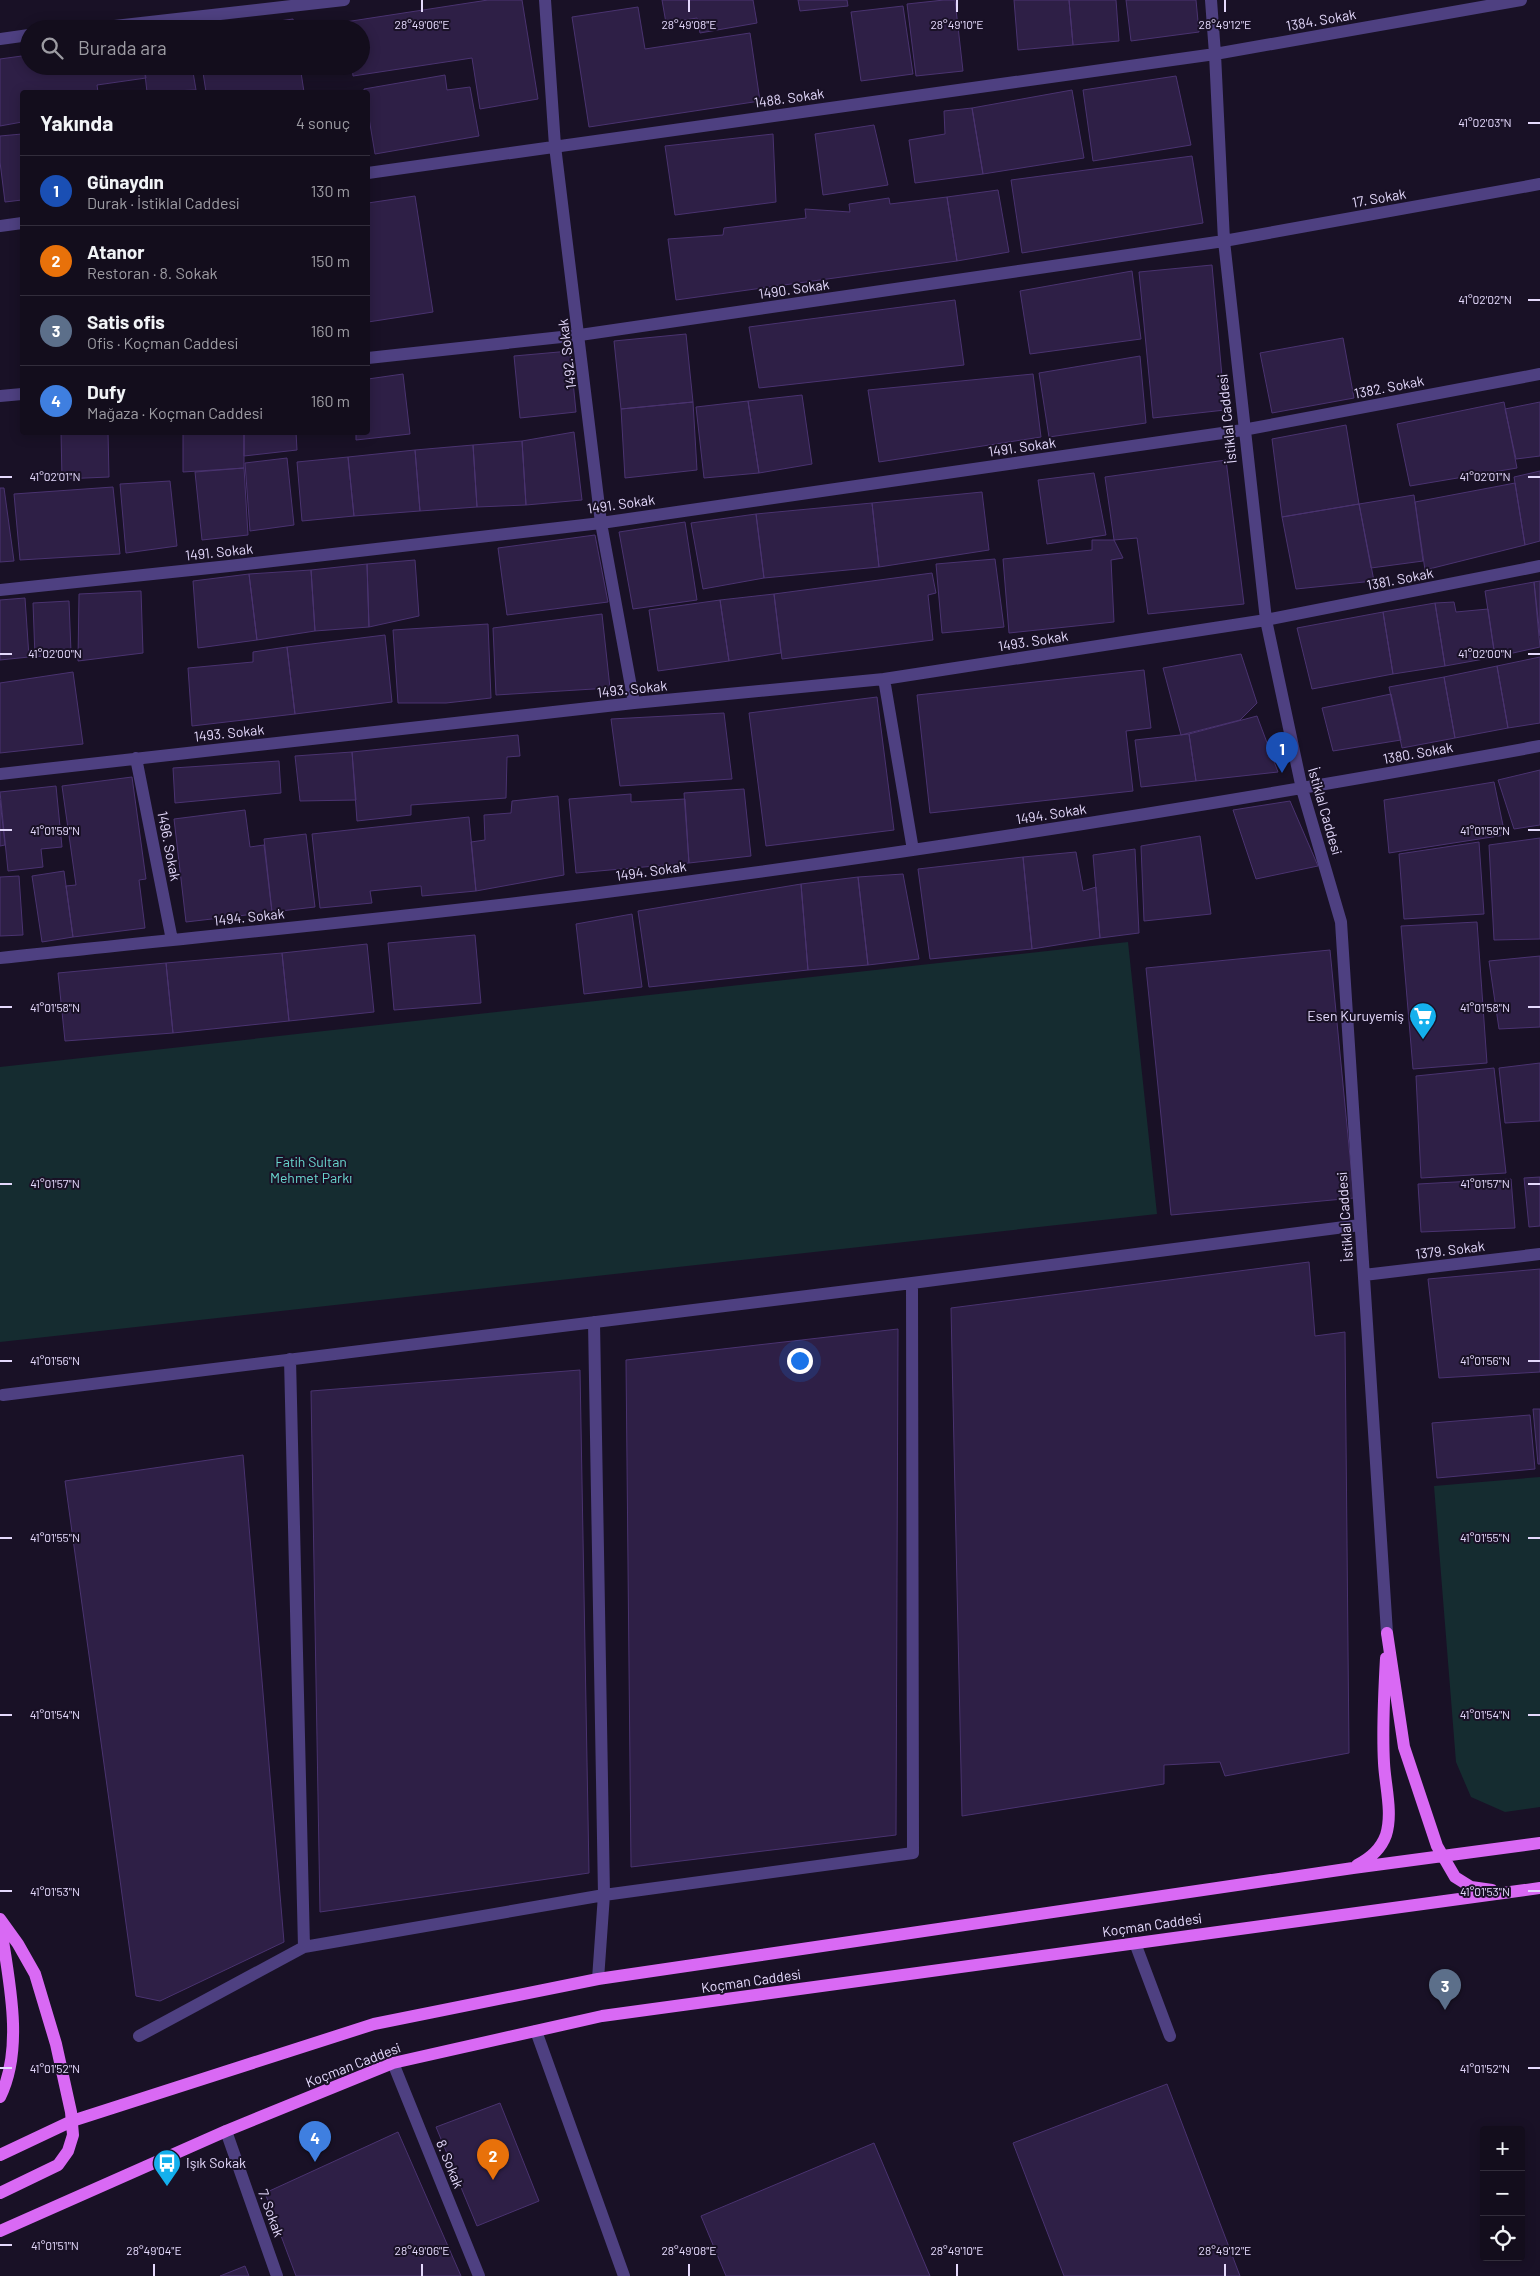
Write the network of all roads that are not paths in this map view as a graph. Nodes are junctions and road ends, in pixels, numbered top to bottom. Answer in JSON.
{"nodes":[{"id":1,"x":344,"y":0,"type":"edge"},
{"id":2,"x":545,"y":0,"type":"edge"},
{"id":3,"x":1210,"y":0,"type":"edge"},
{"id":4,"x":1521,"y":0,"type":"edge"},
{"id":5,"x":167,"y":20,"type":"edge"},
{"id":6,"x":20,"y":36,"type":"edge"},
{"id":7,"x":0,"y":39,"type":"edge"},
{"id":8,"x":1215,"y":54,"type":"junction"},
{"id":9,"x":555,"y":146,"type":"junction"},
{"id":10,"x":370,"y":173,"type":"edge"},
{"id":11,"x":1540,"y":184,"type":"edge"},
{"id":12,"x":20,"y":223,"type":"edge"},
{"id":13,"x":0,"y":226,"type":"edge"},
{"id":14,"x":1224,"y":241,"type":"junction"},
{"id":15,"x":580,"y":336,"type":"junction"},
{"id":16,"x":370,"y":358,"type":"edge"},
{"id":17,"x":1540,"y":374,"type":"edge"},
{"id":18,"x":20,"y":394,"type":"edge"},
{"id":19,"x":0,"y":396,"type":"edge"},
{"id":20,"x":1243,"y":430,"type":"junction"},
{"id":21,"x":601,"y":523,"type":"junction"},
{"id":22,"x":1540,"y":566,"type":"edge"},
{"id":23,"x":0,"y":590,"type":"edge"},
{"id":24,"x":1266,"y":620,"type":"junction"},
{"id":25,"x":884,"y":679,"type":"junction"},
{"id":26,"x":634,"y":703,"type":"junction"},
{"id":27,"x":1540,"y":746,"type":"edge"},
{"id":28,"x":136,"y":758,"type":"junction"},
{"id":29,"x":0,"y":774,"type":"edge"},
{"id":30,"x":1302,"y":789,"type":"junction"},
{"id":31,"x":913,"y":850,"type":"junction"},
{"id":32,"x":172,"y":940,"type":"junction"},
{"id":33,"x":0,"y":958,"type":"edge"},
{"id":34,"x":1360,"y":1226,"type":"junction"},
{"id":35,"x":1540,"y":1254,"type":"edge"},
{"id":36,"x":1364,"y":1275,"type":"junction"},
{"id":37,"x":912,"y":1283,"type":"junction"},
{"id":38,"x":594,"y":1322,"type":"junction"},
{"id":39,"x":290,"y":1359,"type":"junction"},
{"id":40,"x":4,"y":1396,"type":"dead end"},
{"id":41,"x":1387,"y":1633,"type":"junction"},
{"id":42,"x":1540,"y":1842,"type":"edge"},
{"id":43,"x":1442,"y":1855,"type":"junction"},
{"id":44,"x":1353,"y":1868,"type":"junction"},
{"id":45,"x":1540,"y":1888,"type":"edge"},
{"id":46,"x":1522,"y":1890,"type":"junction"},
{"id":47,"x":604,"y":1895,"type":"junction"},
{"id":48,"x":0,"y":1919,"type":"edge"},
{"id":49,"x":1135,"y":1943,"type":"junction"},
{"id":50,"x":304,"y":1947,"type":"junction"},
{"id":51,"x":598,"y":1979,"type":"junction"},
{"id":52,"x":536,"y":2031,"type":"junction"},
{"id":53,"x":139,"y":2036,"type":"dead end"},
{"id":54,"x":1170,"y":2036,"type":"dead end"},
{"id":55,"x":393,"y":2063,"type":"junction"},
{"id":56,"x":0,"y":2097,"type":"edge"},
{"id":57,"x":72,"y":2121,"type":"junction"},
{"id":58,"x":226,"y":2131,"type":"junction"},
{"id":59,"x":0,"y":2155,"type":"edge"},
{"id":60,"x":0,"y":2193,"type":"edge"},
{"id":61,"x":0,"y":2231,"type":"edge"},
{"id":62,"x":277,"y":2276,"type":"edge"},
{"id":63,"x":480,"y":2276,"type":"edge"},
{"id":64,"x":624,"y":2276,"type":"edge"}],
"edges":[{"from":1,"to":5,"type":"street"},
{"from":2,"to":9,"type":"street","name":"1492. Sokak"},
{"from":3,"to":8,"type":"street","name":"İstiklal Caddesi"},
{"from":4,"to":8,"type":"street","name":"1384. Sokak"},
{"from":6,"to":7,"type":"street"},
{"from":8,"to":9,"type":"street","name":"1488. Sokak"},
{"from":8,"to":14,"type":"street","name":"İstiklal Caddesi"},
{"from":9,"to":10,"type":"street","name":"1488. Sokak"},
{"from":9,"to":15,"type":"street","name":"1492. Sokak"},
{"from":11,"to":14,"type":"street","name":"17. Sokak"},
{"from":12,"to":13,"type":"street"},
{"from":14,"to":15,"type":"street","name":"1490. Sokak"},
{"from":14,"to":20,"type":"street","name":"İstiklal Caddesi"},
{"from":15,"to":16,"type":"street","name":"1490. Sokak"},
{"from":15,"to":21,"type":"street","name":"1492. Sokak"},
{"from":17,"to":20,"type":"street","name":"1382. Sokak"},
{"from":18,"to":19,"type":"street"},
{"from":20,"to":21,"type":"street","name":"1491. Sokak"},
{"from":20,"to":24,"type":"street","name":"İstiklal Caddesi"},
{"from":21,"to":23,"type":"street","name":"1491. Sokak"},
{"from":21,"to":26,"type":"street","name":"1492. Sokak"},
{"from":22,"to":24,"type":"street","name":"1381. Sokak"},
{"from":24,"to":25,"type":"street","name":"1493. Sokak"},
{"from":24,"to":30,"type":"street","name":"İstiklal Caddesi"},
{"from":25,"to":26,"type":"street","name":"1493. Sokak"},
{"from":25,"to":31,"type":"street"},
{"from":26,"to":28,"type":"street","name":"1493. Sokak"},
{"from":27,"to":30,"type":"street","name":"1380. Sokak"},
{"from":28,"to":29,"type":"street","name":"1493. Sokak"},
{"from":28,"to":32,"type":"street","name":"1496. Sokak"},
{"from":30,"to":31,"type":"street","name":"1494. Sokak"},
{"from":30,"to":34,"type":"street","name":"İstiklal Caddesi"},
{"from":31,"to":32,"type":"street","name":"1494. Sokak"},
{"from":32,"to":33,"type":"street","name":"1494. Sokak"},
{"from":34,"to":36,"type":"street","name":"İstiklal Caddesi"},
{"from":34,"to":37,"type":"street"},
{"from":35,"to":36,"type":"street","name":"1379. Sokak"},
{"from":36,"to":41,"type":"street","name":"İstiklal Caddesi"},
{"from":37,"to":38,"type":"street"},
{"from":37,"to":47,"type":"street"},
{"from":38,"to":39,"type":"street"},
{"from":38,"to":47,"type":"street"},
{"from":39,"to":40,"type":"street"},
{"from":39,"to":50,"type":"street"},
{"from":41,"to":43,"type":"main road"},
{"from":41,"to":44,"type":"main road"},
{"from":42,"to":43,"type":"main road","name":"Koçman Caddesi"},
{"from":43,"to":44,"type":"main road","name":"Koçman Caddesi"},
{"from":43,"to":46,"type":"main road"},
{"from":44,"to":51,"type":"main road","name":"Koçman Caddesi"},
{"from":45,"to":46,"type":"main road","name":"Koçman Caddesi"},
{"from":46,"to":49,"type":"main road","name":"Koçman Caddesi"},
{"from":47,"to":50,"type":"street"},
{"from":47,"to":51,"type":"street"},
{"from":48,"to":56,"type":"main road"},
{"from":48,"to":57,"type":"main road"},
{"from":49,"to":52,"type":"main road","name":"Koçman Caddesi"},
{"from":49,"to":54,"type":"street"},
{"from":50,"to":53,"type":"street"},
{"from":51,"to":57,"type":"main road","name":"Koçman Caddesi"},
{"from":52,"to":55,"type":"main road","name":"Koçman Caddesi"},
{"from":52,"to":64,"type":"street"},
{"from":55,"to":58,"type":"main road","name":"Koçman Caddesi"},
{"from":55,"to":63,"type":"street","name":"8. Sokak"},
{"from":57,"to":59,"type":"main road","name":"Koçman Caddesi"},
{"from":57,"to":60,"type":"main road"},
{"from":58,"to":61,"type":"main road","name":"Koçman Caddesi"},
{"from":58,"to":62,"type":"street","name":"7. Sokak"}]}
